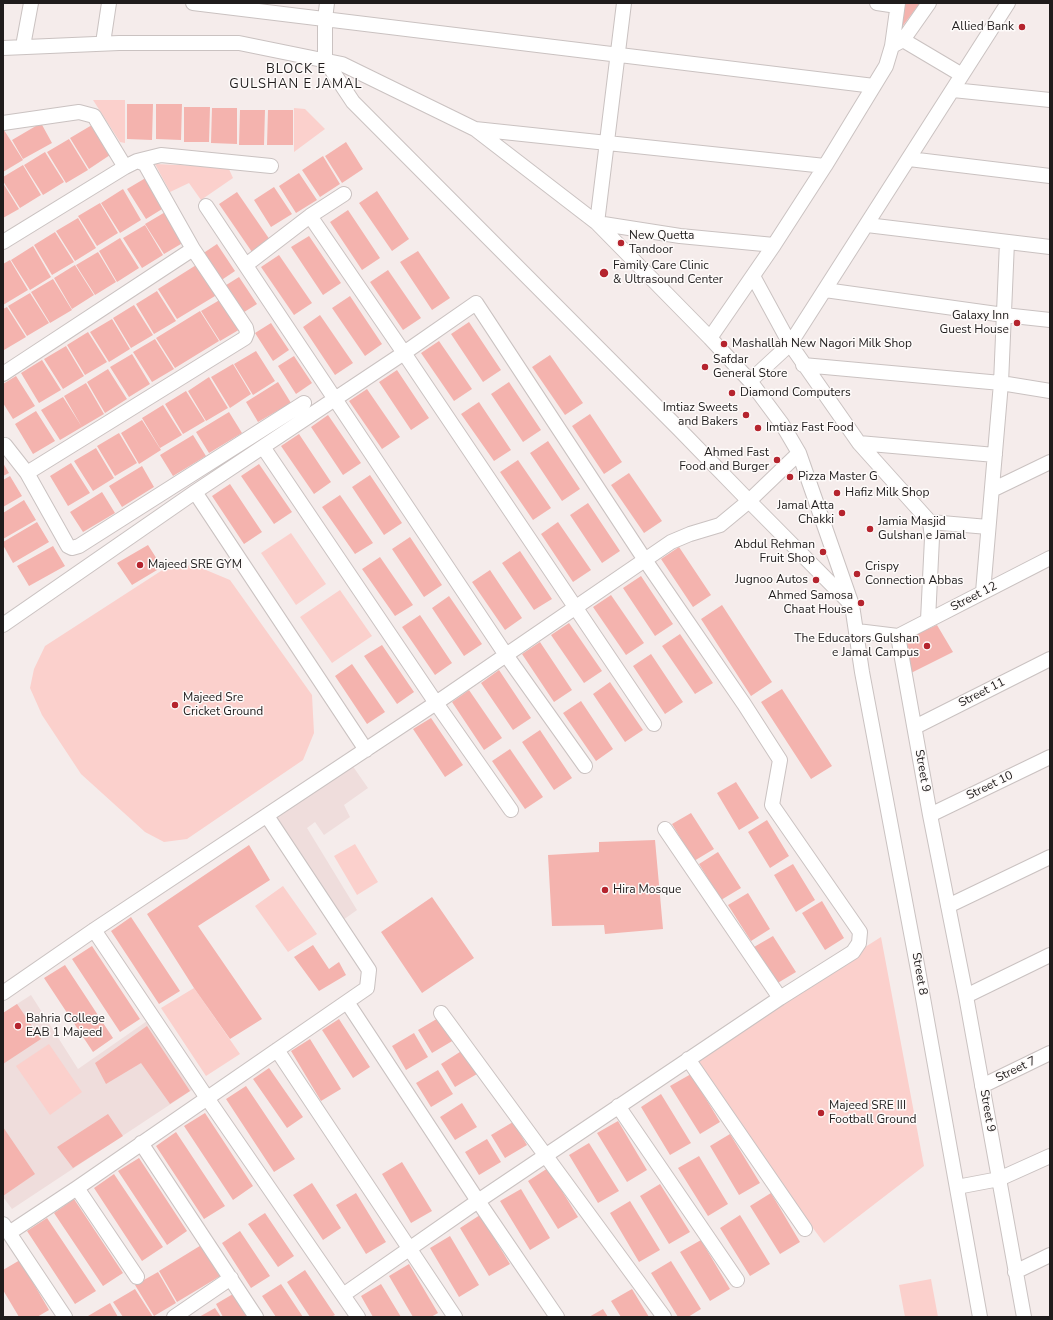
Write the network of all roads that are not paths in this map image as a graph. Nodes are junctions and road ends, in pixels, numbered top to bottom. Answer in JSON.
{"nodes":[{"id":1,"x":30,"y":3,"type":"edge"},
{"id":2,"x":109,"y":3,"type":"edge"},
{"id":3,"x":193,"y":3,"type":"edge"},
{"id":4,"x":327,"y":3,"type":"edge"},
{"id":5,"x":624,"y":3,"type":"edge"},
{"id":6,"x":877,"y":3,"type":"edge"},
{"id":7,"x":929,"y":3,"type":"edge"},
{"id":8,"x":1008,"y":3,"type":"edge"},
{"id":9,"x":898,"y":4,"type":"edge"},
{"id":10,"x":324,"y":19,"type":"junction"},
{"id":11,"x":898,"y":43,"type":"junction"},
{"id":12,"x":103,"y":44,"type":"junction"},
{"id":13,"x":23,"y":46,"type":"junction"},
{"id":14,"x":3,"y":48,"type":"edge"},
{"id":15,"x":618,"y":55,"type":"junction"},
{"id":16,"x":325,"y":60,"type":"junction"},
{"id":17,"x":962,"y":75,"type":"junction"},
{"id":18,"x":874,"y":86,"type":"junction"},
{"id":19,"x":953,"y":90,"type":"junction"},
{"id":20,"x":1050,"y":100,"type":"edge"},
{"id":21,"x":3,"y":123,"type":"edge"},
{"id":22,"x":475,"y":129,"type":"junction"},
{"id":23,"x":606,"y":144,"type":"junction"},
{"id":24,"x":909,"y":159,"type":"junction"},
{"id":25,"x":137,"y":161,"type":"junction"},
{"id":26,"x":271,"y":166,"type":"dead end"},
{"id":27,"x":825,"y":166,"type":"junction"},
{"id":28,"x":125,"y":168,"type":"junction"},
{"id":29,"x":1046,"y":175,"type":"edge"},
{"id":30,"x":1050,"y":188,"type":"edge"},
{"id":31,"x":344,"y":194,"type":"dead end"},
{"id":32,"x":206,"y":206,"type":"dead end"},
{"id":33,"x":310,"y":216,"type":"junction"},
{"id":34,"x":597,"y":223,"type":"junction"},
{"id":35,"x":867,"y":224,"type":"junction"},
{"id":36,"x":3,"y":242,"type":"edge"},
{"id":37,"x":1007,"y":242,"type":"junction"},
{"id":38,"x":774,"y":245,"type":"junction"},
{"id":39,"x":1050,"y":247,"type":"edge"},
{"id":40,"x":193,"y":249,"type":"junction"},
{"id":41,"x":246,"y":265,"type":"junction"},
{"id":42,"x":753,"y":276,"type":"junction"},
{"id":43,"x":825,"y":290,"type":"junction"},
{"id":44,"x":1004,"y":315,"type":"junction"},
{"id":45,"x":1050,"y":320,"type":"edge"},
{"id":46,"x":710,"y":338,"type":"junction"},
{"id":47,"x":790,"y":344,"type":"junction"},
{"id":48,"x":404,"y":353,"type":"junction"},
{"id":49,"x":803,"y":365,"type":"junction"},
{"id":50,"x":3,"y":374,"type":"edge"},
{"id":51,"x":750,"y":382,"type":"junction"},
{"id":52,"x":1001,"y":383,"type":"junction"},
{"id":53,"x":1050,"y":391,"type":"edge"},
{"id":54,"x":336,"y":399,"type":"junction"},
{"id":55,"x":304,"y":403,"type":"dead end"},
{"id":56,"x":858,"y":443,"type":"junction"},
{"id":57,"x":4,"y":445,"type":"edge"},
{"id":58,"x":263,"y":447,"type":"junction"},
{"id":59,"x":799,"y":453,"type":"junction"},
{"id":60,"x":995,"y":455,"type":"junction"},
{"id":61,"x":1050,"y":462,"type":"edge"},
{"id":62,"x":27,"y":473,"type":"junction"},
{"id":63,"x":992,"y":490,"type":"junction"},
{"id":64,"x":195,"y":492,"type":"junction"},
{"id":65,"x":749,"y":501,"type":"junction"},
{"id":66,"x":930,"y":522,"type":"junction"},
{"id":67,"x":988,"y":527,"type":"junction"},
{"id":68,"x":1050,"y":558,"type":"edge"},
{"id":69,"x":645,"y":560,"type":"junction"},
{"id":70,"x":983,"y":592,"type":"junction"},
{"id":71,"x":852,"y":605,"type":"junction"},
{"id":72,"x":576,"y":607,"type":"junction"},
{"id":73,"x":928,"y":620,"type":"junction"},
{"id":74,"x":3,"y":625,"type":"edge"},
{"id":75,"x":856,"y":631,"type":"junction"},
{"id":76,"x":898,"y":636,"type":"junction"},
{"id":77,"x":506,"y":654,"type":"junction"},
{"id":78,"x":1050,"y":659,"type":"edge"},
{"id":79,"x":436,"y":702,"type":"junction"},
{"id":80,"x":654,"y":724,"type":"dead end"},
{"id":81,"x":915,"y":727,"type":"junction"},
{"id":82,"x":366,"y":750,"type":"junction"},
{"id":83,"x":1050,"y":757,"type":"edge"},
{"id":84,"x":584,"y":766,"type":"dead end"},
{"id":85,"x":511,"y":810,"type":"dead end"},
{"id":86,"x":930,"y":815,"type":"junction"},
{"id":87,"x":267,"y":816,"type":"junction"},
{"id":88,"x":665,"y":829,"type":"dead end"},
{"id":89,"x":1050,"y":858,"type":"edge"},
{"id":90,"x":948,"y":906,"type":"junction"},
{"id":91,"x":94,"y":930,"type":"junction"},
{"id":92,"x":1050,"y":955,"type":"edge"},
{"id":93,"x":3,"y":993,"type":"edge"},
{"id":94,"x":966,"y":996,"type":"junction"},
{"id":95,"x":780,"y":998,"type":"junction"},
{"id":96,"x":346,"y":1002,"type":"junction"},
{"id":97,"x":441,"y":1013,"type":"dead end"},
{"id":98,"x":277,"y":1050,"type":"junction"},
{"id":99,"x":1050,"y":1053,"type":"edge"},
{"id":100,"x":688,"y":1059,"type":"junction"},
{"id":101,"x":982,"y":1086,"type":"junction"},
{"id":102,"x":207,"y":1098,"type":"junction"},
{"id":103,"x":618,"y":1106,"type":"junction"},
{"id":104,"x":140,"y":1143,"type":"junction"},
{"id":105,"x":546,"y":1155,"type":"junction"},
{"id":106,"x":1050,"y":1156,"type":"edge"},
{"id":107,"x":999,"y":1179,"type":"junction"},
{"id":108,"x":957,"y":1187,"type":"junction"},
{"id":109,"x":76,"y":1188,"type":"junction"},
{"id":110,"x":478,"y":1201,"type":"junction"},
{"id":111,"x":6,"y":1228,"type":"edge"},
{"id":112,"x":805,"y":1228,"type":"dead end"},
{"id":113,"x":409,"y":1250,"type":"junction"},
{"id":114,"x":1050,"y":1255,"type":"edge"},
{"id":115,"x":1015,"y":1272,"type":"junction"},
{"id":116,"x":137,"y":1277,"type":"dead end"},
{"id":117,"x":231,"y":1278,"type":"junction"},
{"id":118,"x":737,"y":1280,"type":"dead end"},
{"id":119,"x":343,"y":1295,"type":"junction"},
{"id":120,"x":65,"y":1317,"type":"edge"},
{"id":121,"x":174,"y":1317,"type":"edge"},
{"id":122,"x":256,"y":1317,"type":"edge"},
{"id":123,"x":358,"y":1317,"type":"edge"},
{"id":124,"x":455,"y":1317,"type":"edge"},
{"id":125,"x":557,"y":1317,"type":"edge"},
{"id":126,"x":664,"y":1317,"type":"edge"},
{"id":127,"x":980,"y":1317,"type":"edge"},
{"id":128,"x":1024,"y":1317,"type":"edge"}],
"edges":[{"from":1,"to":13,"type":"street"},
{"from":2,"to":12,"type":"street"},
{"from":3,"to":10,"type":"street"},
{"from":4,"to":10,"type":"street"},
{"from":5,"to":15,"type":"street"},
{"from":6,"to":9,"type":"street"},
{"from":7,"to":11,"type":"street"},
{"from":8,"to":17,"type":"street"},
{"from":9,"to":11,"type":"street"},
{"from":10,"to":15,"type":"street"},
{"from":10,"to":16,"type":"street"},
{"from":11,"to":17,"type":"street"},
{"from":11,"to":18,"type":"street"},
{"from":12,"to":13,"type":"street"},
{"from":12,"to":16,"type":"street"},
{"from":13,"to":14,"type":"street"},
{"from":15,"to":18,"type":"street"},
{"from":15,"to":23,"type":"street"},
{"from":16,"to":22,"type":"street"},
{"from":16,"to":65,"type":"street"},
{"from":17,"to":19,"type":"street"},
{"from":18,"to":27,"type":"street"},
{"from":19,"to":20,"type":"street"},
{"from":19,"to":24,"type":"street"},
{"from":21,"to":28,"type":"street"},
{"from":22,"to":23,"type":"street"},
{"from":22,"to":34,"type":"street","name":"Street 8"},
{"from":23,"to":27,"type":"street"},
{"from":23,"to":34,"type":"street"},
{"from":24,"to":29,"type":"street"},
{"from":24,"to":35,"type":"street"},
{"from":25,"to":26,"type":"street"},
{"from":25,"to":28,"type":"street"},
{"from":25,"to":40,"type":"street"},
{"from":27,"to":38,"type":"street"},
{"from":28,"to":36,"type":"street"},
{"from":29,"to":30,"type":"street"},
{"from":31,"to":33,"type":"street"},
{"from":32,"to":41,"type":"street"},
{"from":33,"to":41,"type":"street"},
{"from":33,"to":48,"type":"street"},
{"from":34,"to":38,"type":"street"},
{"from":34,"to":46,"type":"street","name":"Street 8"},
{"from":35,"to":37,"type":"street"},
{"from":35,"to":43,"type":"street"},
{"from":37,"to":39,"type":"street"},
{"from":37,"to":44,"type":"street"},
{"from":38,"to":42,"type":"street"},
{"from":40,"to":50,"type":"street"},
{"from":40,"to":62,"type":"street"},
{"from":41,"to":54,"type":"street"},
{"from":42,"to":46,"type":"street"},
{"from":42,"to":47,"type":"street"},
{"from":43,"to":44,"type":"street"},
{"from":43,"to":47,"type":"street"},
{"from":44,"to":45,"type":"street"},
{"from":44,"to":52,"type":"street"},
{"from":46,"to":51,"type":"street","name":"Street 8"},
{"from":47,"to":49,"type":"street"},
{"from":47,"to":51,"type":"street"},
{"from":48,"to":54,"type":"street"},
{"from":48,"to":69,"type":"street"},
{"from":48,"to":72,"type":"street"},
{"from":49,"to":52,"type":"street"},
{"from":49,"to":56,"type":"street"},
{"from":51,"to":59,"type":"street","name":"Street 8"},
{"from":52,"to":53,"type":"street"},
{"from":52,"to":60,"type":"street"},
{"from":54,"to":58,"type":"street"},
{"from":54,"to":77,"type":"street"},
{"from":55,"to":62,"type":"street"},
{"from":56,"to":60,"type":"street"},
{"from":56,"to":66,"type":"street"},
{"from":57,"to":62,"type":"street"},
{"from":58,"to":64,"type":"street"},
{"from":58,"to":79,"type":"street"},
{"from":59,"to":65,"type":"street"},
{"from":59,"to":71,"type":"street","name":"Street 8"},
{"from":60,"to":63,"type":"street"},
{"from":61,"to":63,"type":"street"},
{"from":63,"to":67,"type":"street"},
{"from":64,"to":74,"type":"street"},
{"from":64,"to":82,"type":"street"},
{"from":65,"to":69,"type":"street"},
{"from":65,"to":71,"type":"street"},
{"from":66,"to":67,"type":"street"},
{"from":66,"to":73,"type":"street"},
{"from":67,"to":70,"type":"street"},
{"from":68,"to":70,"type":"street","name":"Street 12"},
{"from":69,"to":72,"type":"street"},
{"from":69,"to":95,"type":"street"},
{"from":70,"to":73,"type":"street","name":"Street 12"},
{"from":71,"to":75,"type":"street","name":"Street 8"},
{"from":72,"to":77,"type":"street"},
{"from":72,"to":80,"type":"street"},
{"from":73,"to":76,"type":"street","name":"Street 12"},
{"from":75,"to":76,"type":"street"},
{"from":75,"to":108,"type":"street","name":"Street 8"},
{"from":76,"to":81,"type":"street","name":"Street 9"},
{"from":77,"to":79,"type":"street"},
{"from":77,"to":84,"type":"street"},
{"from":78,"to":81,"type":"street","name":"Street 11"},
{"from":79,"to":82,"type":"street"},
{"from":79,"to":85,"type":"street"},
{"from":81,"to":86,"type":"street","name":"Street 9"},
{"from":82,"to":87,"type":"street"},
{"from":83,"to":86,"type":"street","name":"Street 10"},
{"from":86,"to":90,"type":"street","name":"Street 9"},
{"from":87,"to":91,"type":"street"},
{"from":87,"to":96,"type":"street"},
{"from":88,"to":95,"type":"street"},
{"from":89,"to":90,"type":"street"},
{"from":90,"to":94,"type":"street","name":"Street 9"},
{"from":91,"to":93,"type":"street"},
{"from":91,"to":102,"type":"street"},
{"from":92,"to":94,"type":"street"},
{"from":94,"to":101,"type":"street","name":"Street 9"},
{"from":95,"to":100,"type":"street"},
{"from":96,"to":98,"type":"street"},
{"from":96,"to":110,"type":"street"},
{"from":97,"to":105,"type":"street"},
{"from":98,"to":102,"type":"street"},
{"from":98,"to":113,"type":"street"},
{"from":99,"to":101,"type":"street","name":"Street 7"},
{"from":100,"to":103,"type":"street"},
{"from":100,"to":112,"type":"street"},
{"from":101,"to":107,"type":"street","name":"Street 9"},
{"from":102,"to":104,"type":"street"},
{"from":102,"to":119,"type":"street"},
{"from":103,"to":105,"type":"street"},
{"from":103,"to":118,"type":"street"},
{"from":104,"to":109,"type":"street"},
{"from":104,"to":117,"type":"street"},
{"from":105,"to":110,"type":"street"},
{"from":105,"to":126,"type":"street"},
{"from":106,"to":107,"type":"street"},
{"from":107,"to":108,"type":"street"},
{"from":107,"to":115,"type":"street","name":"Street 9"},
{"from":108,"to":127,"type":"street","name":"Street 8"},
{"from":109,"to":111,"type":"street"},
{"from":109,"to":116,"type":"street"},
{"from":110,"to":113,"type":"street"},
{"from":110,"to":125,"type":"street"},
{"from":111,"to":120,"type":"street"},
{"from":113,"to":119,"type":"street"},
{"from":113,"to":124,"type":"street"},
{"from":114,"to":115,"type":"street"},
{"from":115,"to":128,"type":"street","name":"Street 9"},
{"from":117,"to":121,"type":"street"},
{"from":117,"to":122,"type":"street"},
{"from":119,"to":123,"type":"street"}]}
